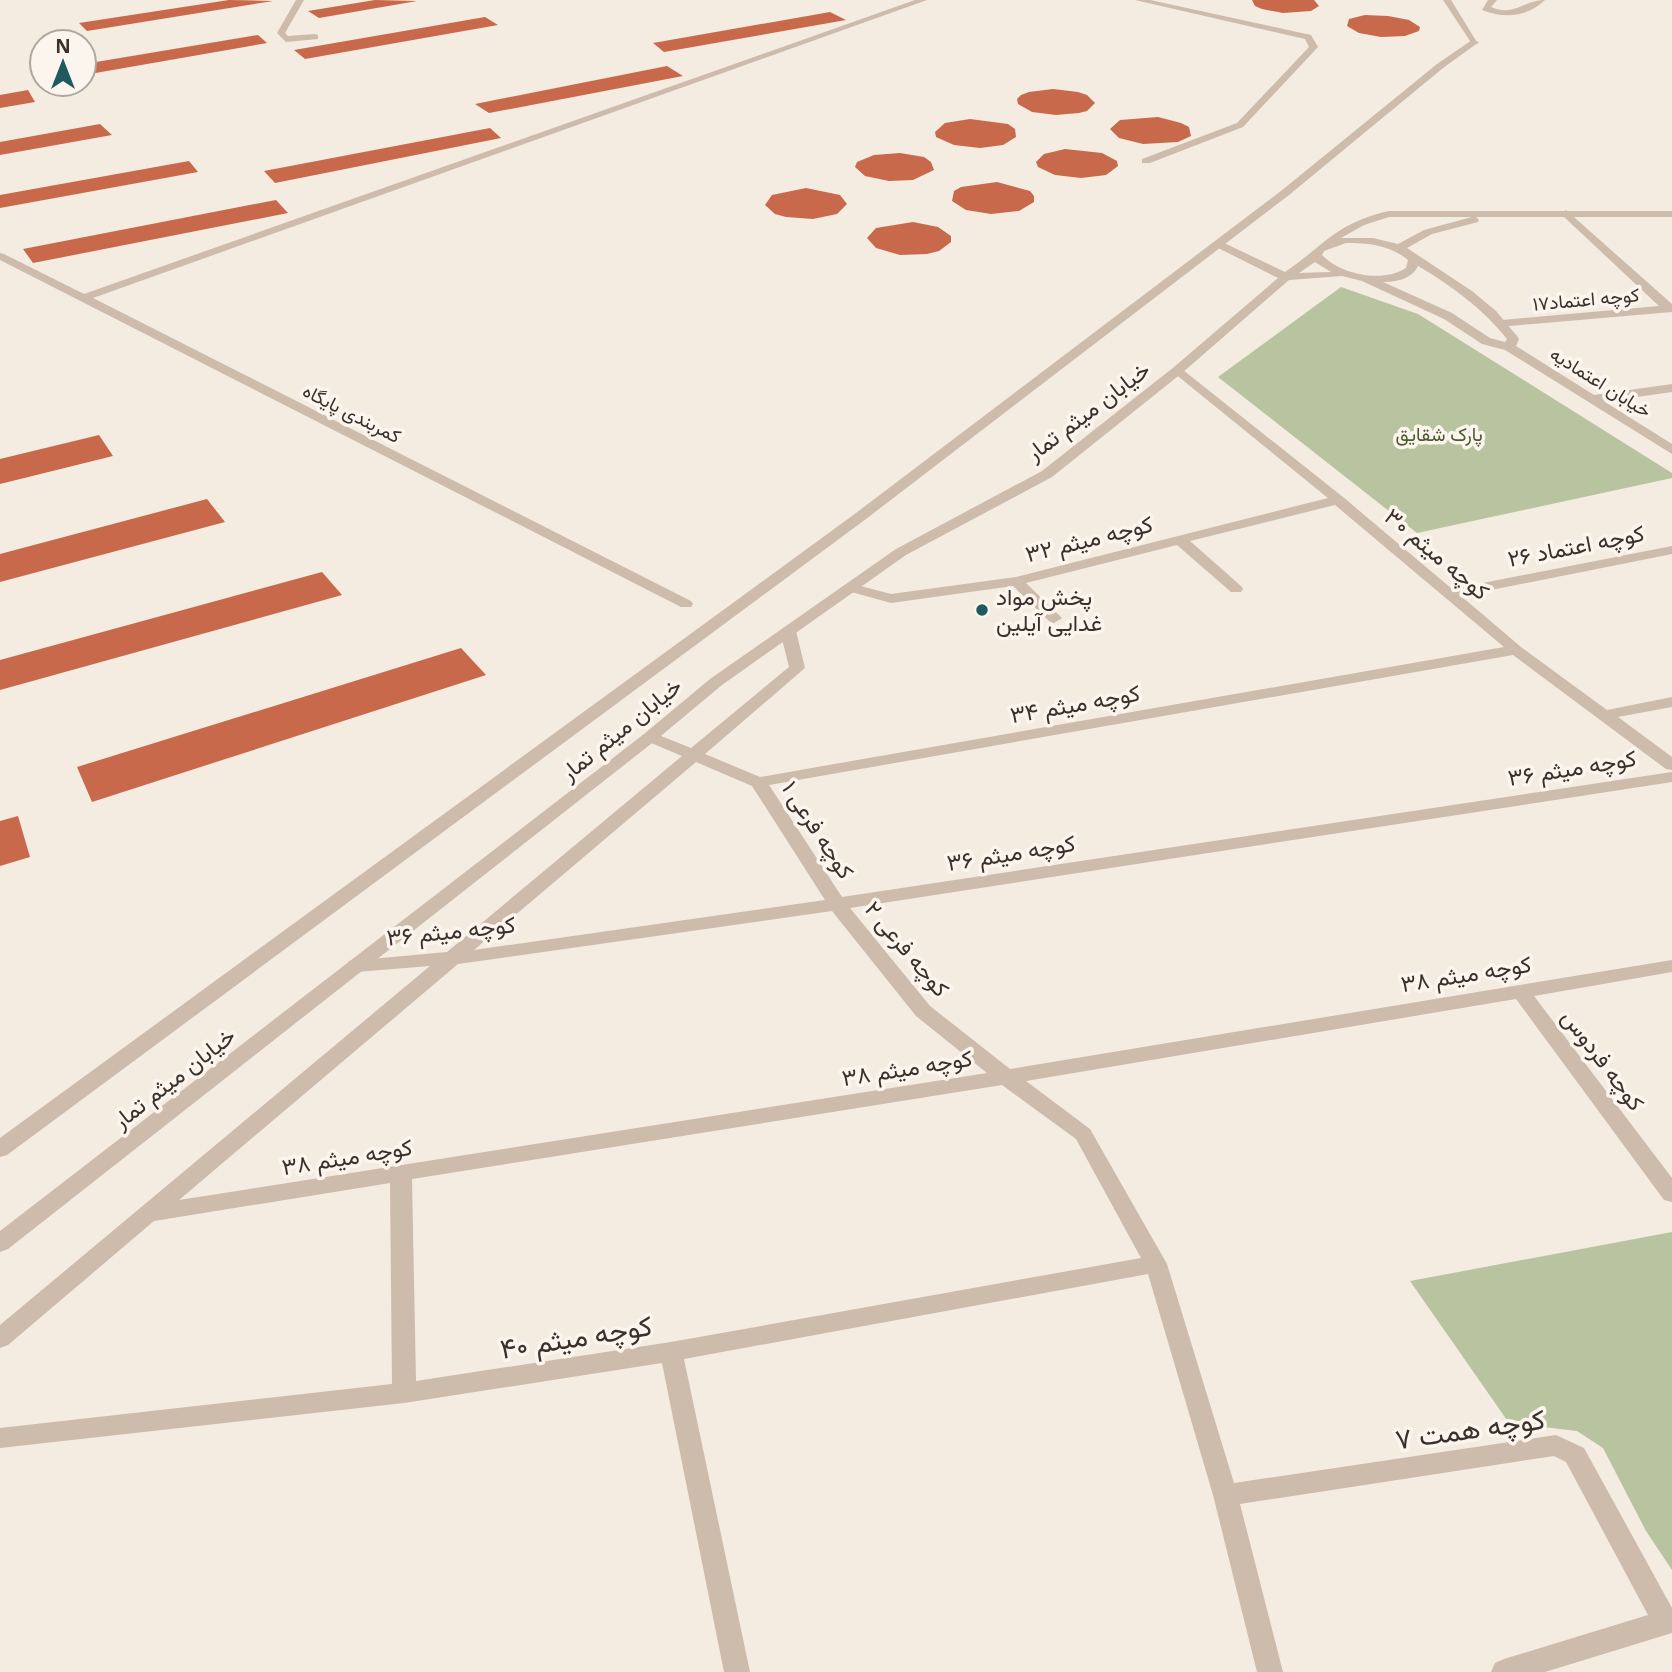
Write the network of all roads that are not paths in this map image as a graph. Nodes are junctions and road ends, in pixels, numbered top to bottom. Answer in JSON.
{"nodes":[{"id":1,"x":300,"y":0,"type":"edge"},
{"id":2,"x":923,"y":0,"type":"edge"},
{"id":3,"x":1139,"y":0,"type":"edge"},
{"id":4,"x":1447,"y":0,"type":"edge"},
{"id":5,"x":1493,"y":0,"type":"edge"},
{"id":6,"x":1541,"y":0,"type":"edge"},
{"id":7,"x":315,"y":37,"type":"dead end"},
{"id":8,"x":1475,"y":42,"type":"joint"},
{"id":9,"x":1146,"y":161,"type":"dead end"},
{"id":10,"x":1537,"y":213,"type":"junction"},
{"id":11,"x":1566,"y":213,"type":"junction"},
{"id":12,"x":1672,"y":214,"type":"edge"},
{"id":13,"x":1218,"y":244,"type":"junction"},
{"id":14,"x":1399,"y":247,"type":"junction"},
{"id":15,"x":1317,"y":252,"type":"junction"},
{"id":16,"x":0,"y":256,"type":"edge"},
{"id":17,"x":1414,"y":259,"type":"junction"},
{"id":18,"x":1286,"y":276,"type":"junction"},
{"id":19,"x":1348,"y":276,"type":"junction"},
{"id":20,"x":1367,"y":279,"type":"junction"},
{"id":21,"x":83,"y":298,"type":"junction"},
{"id":22,"x":1670,"y":309,"type":"edge"},
{"id":23,"x":1502,"y":324,"type":"junction"},
{"id":24,"x":1509,"y":347,"type":"junction"},
{"id":25,"x":1178,"y":370,"type":"junction"},
{"id":26,"x":1672,"y":388,"type":"edge"},
{"id":27,"x":1594,"y":399,"type":"junction"},
{"id":28,"x":1672,"y":450,"type":"edge"},
{"id":29,"x":1338,"y":499,"type":"junction"},
{"id":30,"x":1180,"y":540,"type":"junction"},
{"id":31,"x":1672,"y":550,"type":"edge"},
{"id":32,"x":1016,"y":581,"type":"junction"},
{"id":33,"x":849,"y":587,"type":"junction"},
{"id":34,"x":1236,"y":589,"type":"dead end"},
{"id":35,"x":1447,"y":594,"type":"junction"},
{"id":36,"x":685,"y":604,"type":"dead end"},
{"id":37,"x":1054,"y":618,"type":"dead end"},
{"id":38,"x":788,"y":631,"type":"junction"},
{"id":39,"x":1516,"y":650,"type":"junction"},
{"id":40,"x":1672,"y":702,"type":"edge"},
{"id":41,"x":1605,"y":715,"type":"junction"},
{"id":42,"x":650,"y":737,"type":"junction"},
{"id":43,"x":692,"y":754,"type":"junction"},
{"id":44,"x":1672,"y":765,"type":"edge"},
{"id":45,"x":1672,"y":777,"type":"edge"},
{"id":46,"x":758,"y":782,"type":"junction"},
{"id":47,"x":837,"y":904,"type":"junction"},
{"id":48,"x":456,"y":957,"type":"junction"},
{"id":49,"x":356,"y":966,"type":"junction"},
{"id":50,"x":1672,"y":966,"type":"edge"},
{"id":51,"x":1520,"y":990,"type":"junction"},
{"id":52,"x":1006,"y":1077,"type":"junction"},
{"id":53,"x":0,"y":1149,"type":"edge"},
{"id":54,"x":401,"y":1174,"type":"junction"},
{"id":55,"x":1672,"y":1194,"type":"edge"},
{"id":56,"x":150,"y":1213,"type":"junction"},
{"id":57,"x":0,"y":1243,"type":"edge"},
{"id":58,"x":1156,"y":1265,"type":"junction"},
{"id":59,"x":0,"y":1338,"type":"edge"},
{"id":60,"x":671,"y":1352,"type":"junction"},
{"id":61,"x":404,"y":1393,"type":"junction"},
{"id":62,"x":0,"y":1438,"type":"edge"},
{"id":63,"x":1225,"y":1495,"type":"junction"},
{"id":64,"x":1669,"y":1621,"type":"edge"},
{"id":65,"x":737,"y":1672,"type":"edge"},
{"id":66,"x":1270,"y":1672,"type":"edge"},
{"id":67,"x":1503,"y":1672,"type":"edge"}],
"edges":[{"from":1,"to":7,"type":"street"},
{"from":2,"to":21,"type":"street"},
{"from":3,"to":9,"type":"street"},
{"from":4,"to":8,"type":"lane"},
{"from":5,"to":6,"type":"street"},
{"from":8,"to":13,"type":"street"},
{"from":10,"to":11,"type":"street","name":"خیابان میثم تمار"},
{"from":10,"to":14,"type":"street","name":"خیابان میثم تمار"},
{"from":10,"to":15,"type":"street","name":"خیابان میثم تمار"},
{"from":11,"to":12,"type":"street","name":"خیابان میثم تمار"},
{"from":11,"to":22,"type":"street"},
{"from":13,"to":18,"type":"street"},
{"from":13,"to":53,"type":"street"},
{"from":14,"to":15,"type":"street"},
{"from":14,"to":17,"type":"street"},
{"from":15,"to":18,"type":"street","name":"خیابان میثم تمار"},
{"from":15,"to":19,"type":"street"},
{"from":16,"to":21,"type":"street","name":"کمربندی پایگاه"},
{"from":17,"to":20,"type":"street"},
{"from":17,"to":23,"type":"street"},
{"from":18,"to":19,"type":"street"},
{"from":18,"to":25,"type":"street","name":"خیابان میثم تمار"},
{"from":19,"to":20,"type":"street"},
{"from":20,"to":24,"type":"street","name":"خیابان اعتمادیه"},
{"from":21,"to":36,"type":"street","name":"کمربندی پایگاه"},
{"from":22,"to":23,"type":"street","name":"کوچه اعتماد۱۷"},
{"from":23,"to":24,"type":"street"},
{"from":24,"to":27,"type":"street","name":"خیابان اعتمادیه"},
{"from":25,"to":29,"type":"street","name":"کوچه میثم ۳۰"},
{"from":25,"to":33,"type":"street","name":"خیابان میثم تمار"},
{"from":26,"to":27,"type":"street"},
{"from":27,"to":28,"type":"street","name":"خیابان اعتمادیه"},
{"from":29,"to":30,"type":"street","name":"کوچه میثم ۳۲"},
{"from":29,"to":35,"type":"street","name":"کوچه میثم ۳۰"},
{"from":30,"to":32,"type":"street","name":"کوچه میثم ۳۲"},
{"from":30,"to":34,"type":"street"},
{"from":31,"to":35,"type":"street","name":"کوچه اعتماد ۲۶"},
{"from":32,"to":33,"type":"street","name":"کوچه میثم ۳۲"},
{"from":32,"to":37,"type":"street"},
{"from":33,"to":38,"type":"street","name":"خیابان میثم تمار"},
{"from":35,"to":39,"type":"street","name":"کوچه میثم ۳۰"},
{"from":38,"to":42,"type":"street","name":"خیابان میثم تمار"},
{"from":38,"to":43,"type":"street"},
{"from":39,"to":41,"type":"street","name":"کوچه میثم ۳۰"},
{"from":39,"to":46,"type":"street","name":"کوچه میثم ۳۴"},
{"from":40,"to":41,"type":"street"},
{"from":41,"to":44,"type":"street","name":"کوچه میثم ۳۰"},
{"from":42,"to":43,"type":"street"},
{"from":42,"to":49,"type":"street","name":"خیابان میثم تمار"},
{"from":43,"to":46,"type":"street"},
{"from":43,"to":48,"type":"street"},
{"from":45,"to":47,"type":"street","name":"کوچه میثم ۳۶"},
{"from":46,"to":47,"type":"street","name":"کوچه فرعی ۱"},
{"from":47,"to":48,"type":"street","name":"کوچه میثم ۳۶"},
{"from":47,"to":52,"type":"street","name":"کوچه فرعی ۲"},
{"from":48,"to":49,"type":"street","name":"کوچه میثم ۳۶"},
{"from":48,"to":56,"type":"street"},
{"from":49,"to":57,"type":"street","name":"خیابان میثم تمار"},
{"from":50,"to":51,"type":"street","name":"کوچه میثم ۳۸"},
{"from":51,"to":52,"type":"street","name":"کوچه میثم ۳۸"},
{"from":51,"to":55,"type":"street","name":"کوچه فردوس"},
{"from":52,"to":54,"type":"street","name":"کوچه میثم ۳۸"},
{"from":52,"to":58,"type":"street","name":"کوچه فرعی ۲"},
{"from":54,"to":56,"type":"street","name":"کوچه میثم ۳۸"},
{"from":54,"to":61,"type":"street"},
{"from":56,"to":59,"type":"street"},
{"from":58,"to":60,"type":"street","name":"کوچه میثم ۴۰"},
{"from":58,"to":63,"type":"street","name":"کوچه فرعی ۲"},
{"from":60,"to":61,"type":"street","name":"کوچه میثم ۴۰"},
{"from":60,"to":65,"type":"street"},
{"from":61,"to":62,"type":"street","name":"کوچه میثم ۴۰"},
{"from":63,"to":64,"type":"street","name":"کوچه همت ۷"},
{"from":63,"to":66,"type":"street","name":"کوچه فرعی ۲"},
{"from":64,"to":67,"type":"street"}]}
